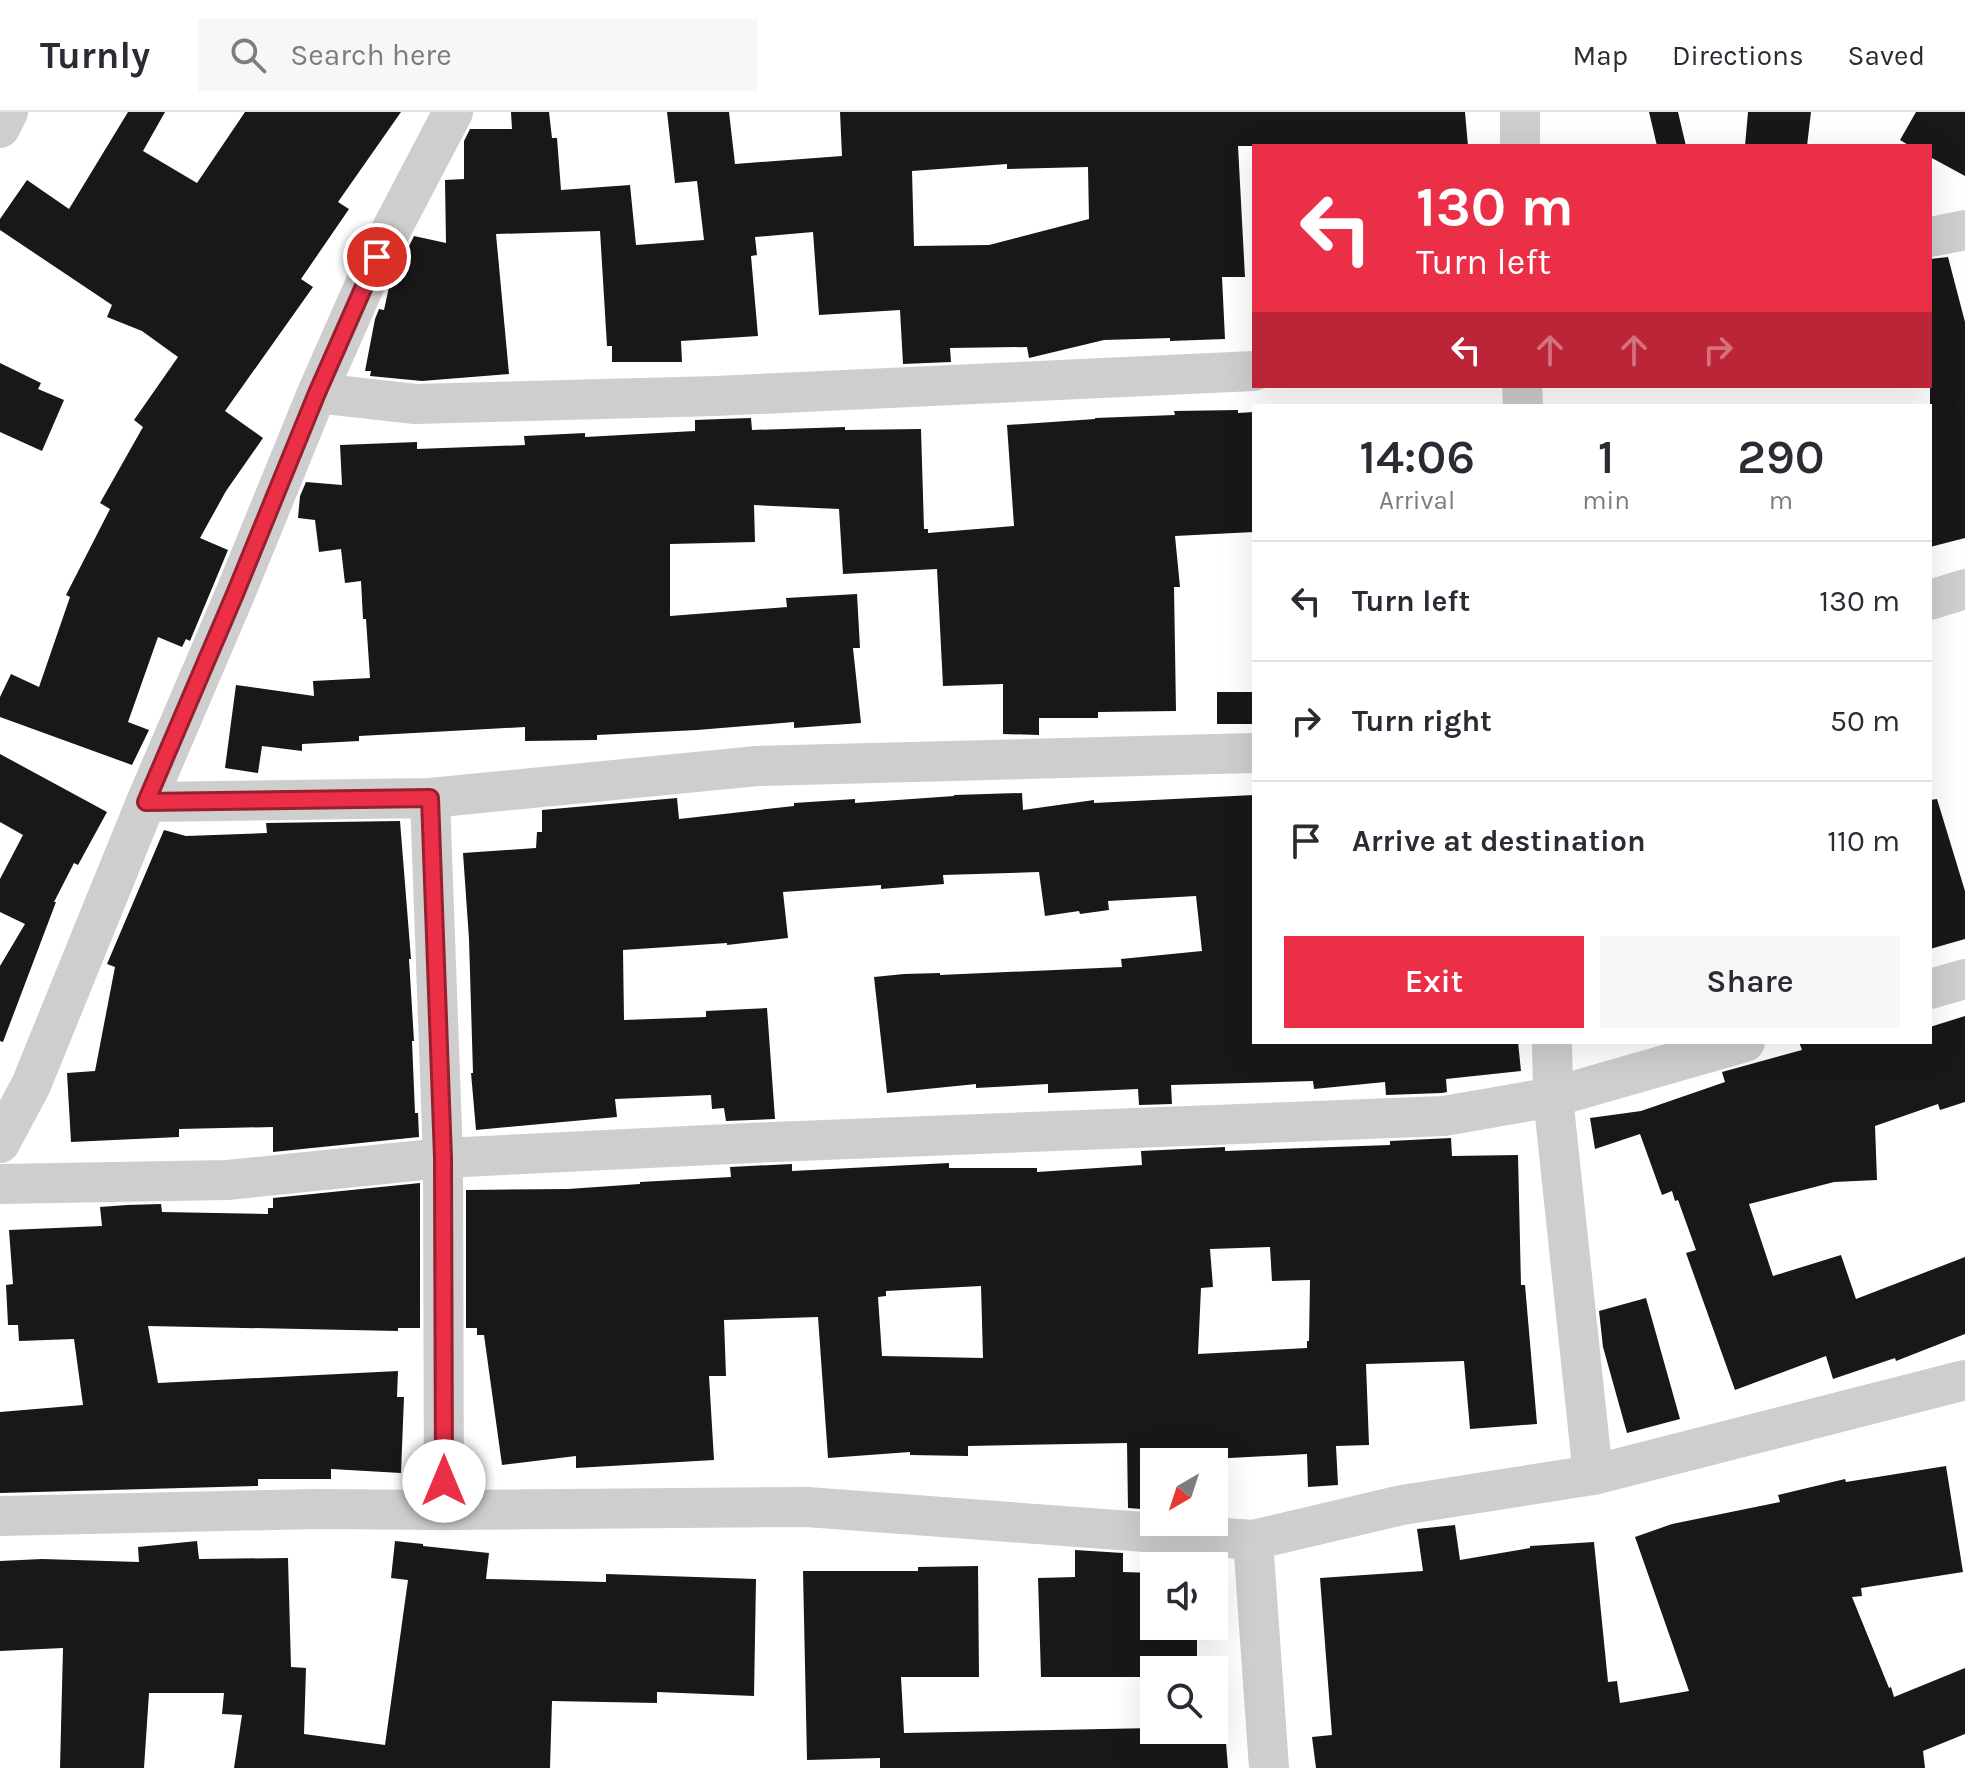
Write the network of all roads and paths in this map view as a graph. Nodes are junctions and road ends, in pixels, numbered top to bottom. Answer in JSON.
{"nodes":[{"id":1,"x":8,"y":112,"type":"edge"},
{"id":2,"x":453,"y":112,"type":"edge"},
{"id":3,"x":1520,"y":112,"type":"edge"},
{"id":4,"x":0,"y":128,"type":"edge"},
{"id":5,"x":1520,"y":144,"type":"edge"},
{"id":6,"x":1965,"y":230,"type":"edge"},
{"id":7,"x":1932,"y":237,"type":"edge"},
{"id":8,"x":1252,"y":371,"type":"edge"},
{"id":9,"x":317,"y":393,"type":"junction"},
{"id":10,"x":1965,"y":589,"type":"edge"},
{"id":11,"x":1932,"y":599,"type":"edge"},
{"id":12,"x":1252,"y":753,"type":"edge"},
{"id":13,"x":430,"y":798,"type":"junction"},
{"id":14,"x":146,"y":802,"type":"junction"},
{"id":15,"x":1965,"y":979,"type":"edge"},
{"id":16,"x":1932,"y":988,"type":"edge"},
{"id":17,"x":1552,"y":1044,"type":"edge"},
{"id":18,"x":1738,"y":1044,"type":"edge"},
{"id":19,"x":1553,"y":1097,"type":"junction"},
{"id":20,"x":0,"y":1143,"type":"edge"},
{"id":21,"x":443,"y":1158,"type":"junction"},
{"id":22,"x":0,"y":1184,"type":"edge"},
{"id":23,"x":1965,"y":1380,"type":"edge"},
{"id":24,"x":1593,"y":1475,"type":"junction"},
{"id":25,"x":444,"y":1510,"type":"junction"},
{"id":26,"x":0,"y":1516,"type":"edge"},
{"id":27,"x":1253,"y":1540,"type":"junction"},
{"id":28,"x":1269,"y":1768,"type":"edge"}],
"edges":[{"from":1,"to":4,"type":"street"},
{"from":2,"to":9,"type":"street"},
{"from":3,"to":5,"type":"street"},
{"from":6,"to":7,"type":"street"},
{"from":8,"to":9,"type":"street"},
{"from":9,"to":14,"type":"street"},
{"from":10,"to":11,"type":"street"},
{"from":12,"to":13,"type":"street"},
{"from":13,"to":14,"type":"street"},
{"from":13,"to":21,"type":"street"},
{"from":14,"to":20,"type":"street"},
{"from":15,"to":16,"type":"street"},
{"from":17,"to":19,"type":"street"},
{"from":18,"to":19,"type":"street"},
{"from":19,"to":21,"type":"street"},
{"from":19,"to":24,"type":"street"},
{"from":21,"to":22,"type":"street"},
{"from":21,"to":25,"type":"street"},
{"from":23,"to":24,"type":"street"},
{"from":24,"to":27,"type":"street"},
{"from":25,"to":26,"type":"street"},
{"from":25,"to":27,"type":"street"},
{"from":27,"to":28,"type":"street"}]}
